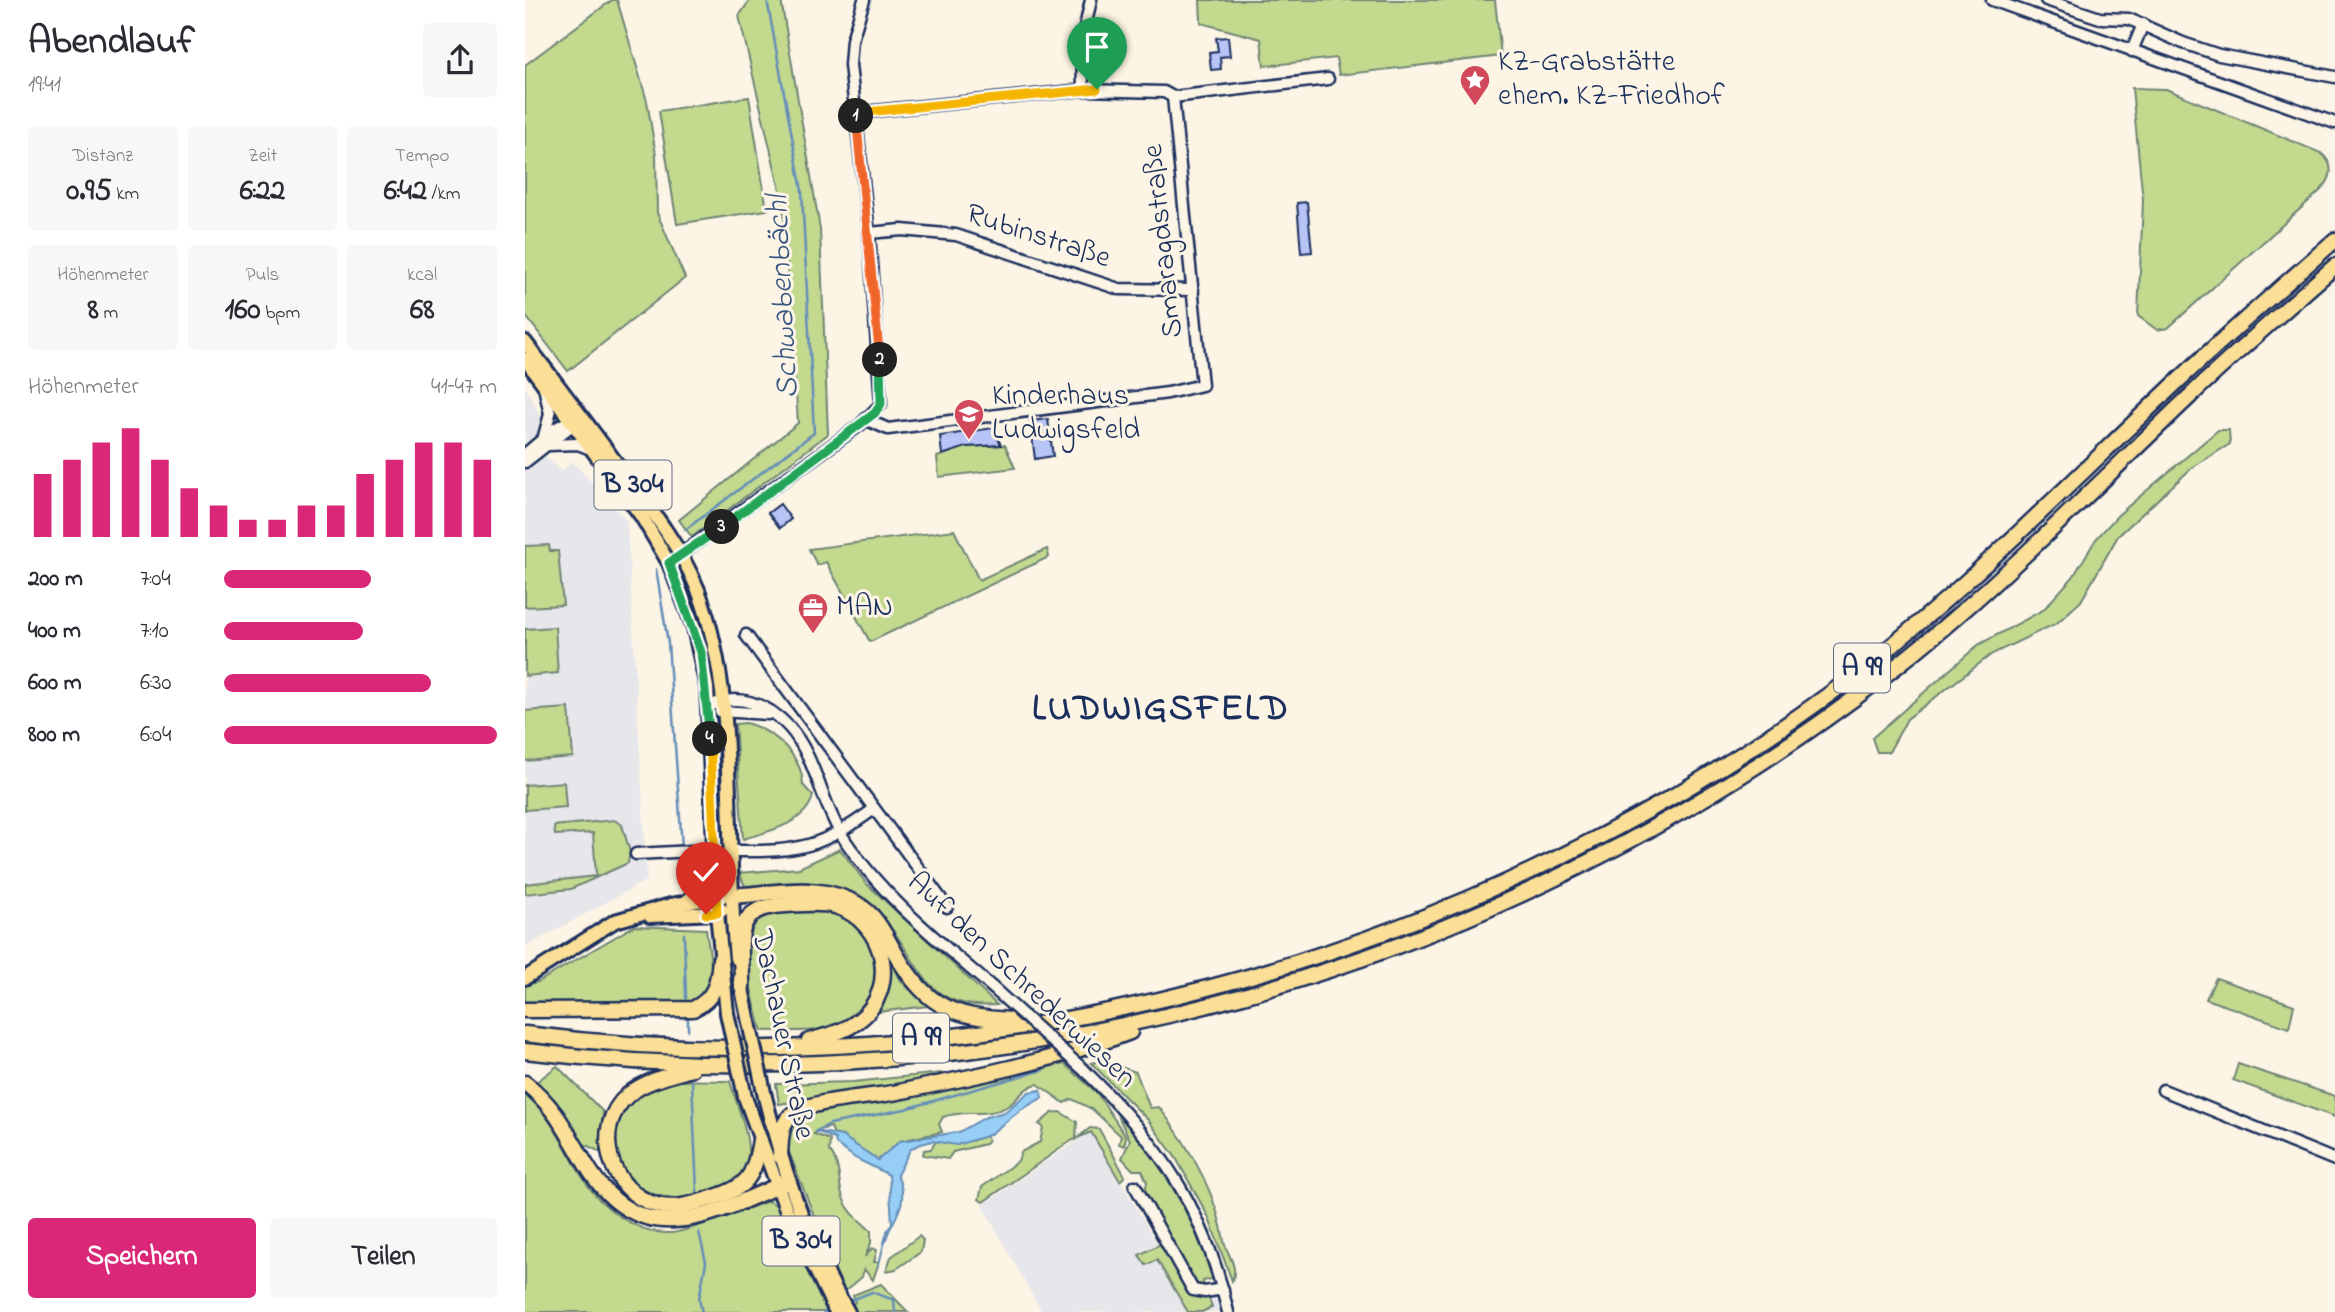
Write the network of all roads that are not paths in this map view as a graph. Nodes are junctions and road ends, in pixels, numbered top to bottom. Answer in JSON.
{"nodes":[{"id":1,"x":864,"y":0,"type":"edge"},
{"id":2,"x":1091,"y":0,"type":"edge"},
{"id":3,"x":1991,"y":0,"type":"edge"},
{"id":4,"x":2046,"y":0,"type":"edge"},
{"id":5,"x":2143,"y":24,"type":"junction"},
{"id":6,"x":2132,"y":51,"type":"junction"},
{"id":7,"x":2335,"y":77,"type":"edge"},
{"id":8,"x":1328,"y":79,"type":"dead end"},
{"id":9,"x":1083,"y":90,"type":"junction"},
{"id":10,"x":1173,"y":97,"type":"junction"},
{"id":11,"x":856,"y":113,"type":"junction"},
{"id":12,"x":2335,"y":123,"type":"edge"},
{"id":13,"x":869,"y":233,"type":"junction"},
{"id":14,"x":2335,"y":240,"type":"edge"},
{"id":15,"x":2335,"y":266,"type":"edge"},
{"id":16,"x":1193,"y":290,"type":"junction"},
{"id":17,"x":525,"y":342,"type":"edge"},
{"id":18,"x":525,"y":359,"type":"edge"},
{"id":19,"x":544,"y":385,"type":"junction"},
{"id":20,"x":575,"y":420,"type":"junction"},
{"id":21,"x":867,"y":420,"type":"junction"},
{"id":22,"x":546,"y":441,"type":"junction"},
{"id":23,"x":591,"y":449,"type":"junction"},
{"id":24,"x":525,"y":454,"type":"edge"},
{"id":25,"x":525,"y":463,"type":"edge"},
{"id":26,"x":682,"y":556,"type":"junction"},
{"id":27,"x":669,"y":563,"type":"junction"},
{"id":28,"x":745,"y":635,"type":"dead end"},
{"id":29,"x":724,"y":706,"type":"junction"},
{"id":30,"x":708,"y":707,"type":"junction"},
{"id":31,"x":874,"y":809,"type":"junction"},
{"id":32,"x":839,"y":832,"type":"junction"},
{"id":33,"x":693,"y":851,"type":"tunnel mouth"},
{"id":34,"x":736,"y":851,"type":"tunnel mouth"},
{"id":35,"x":636,"y":854,"type":"dead end"},
{"id":36,"x":714,"y":866,"type":"junction"},
{"id":37,"x":716,"y":897,"type":"junction"},
{"id":38,"x":732,"y":899,"type":"junction"},
{"id":39,"x":683,"y":903,"type":"junction"},
{"id":40,"x":947,"y":907,"type":"dead end"},
{"id":41,"x":717,"y":913,"type":"junction"},
{"id":42,"x":629,"y":916,"type":"junction"},
{"id":43,"x":720,"y":959,"type":"junction"},
{"id":44,"x":525,"y":978,"type":"edge"},
{"id":45,"x":741,"y":987,"type":"junction"},
{"id":46,"x":525,"y":1010,"type":"edge"},
{"id":47,"x":1181,"y":1014,"type":"junction"},
{"id":48,"x":1053,"y":1021,"type":"junction"},
{"id":49,"x":525,"y":1034,"type":"edge"},
{"id":50,"x":789,"y":1046,"type":"junction"},
{"id":51,"x":525,"y":1051,"type":"edge"},
{"id":52,"x":709,"y":1065,"type":"junction"},
{"id":53,"x":525,"y":1083,"type":"edge"},
{"id":54,"x":2163,"y":1090,"type":"dead end"},
{"id":55,"x":760,"y":1140,"type":"junction"},
{"id":56,"x":780,"y":1156,"type":"junction"},
{"id":57,"x":2335,"y":1160,"type":"edge"},
{"id":58,"x":783,"y":1183,"type":"junction"},
{"id":59,"x":1135,"y":1186,"type":"dead end"},
{"id":60,"x":1223,"y":1289,"type":"junction"},
{"id":61,"x":843,"y":1311,"type":"edge"},
{"id":62,"x":1228,"y":1312,"type":"edge"}],
"edges":[{"from":1,"to":11,"type":"street"},
{"from":2,"to":9,"type":"street"},
{"from":3,"to":6,"type":"street"},
{"from":4,"to":5,"type":"street"},
{"from":5,"to":6,"type":"street"},
{"from":5,"to":7,"type":"street"},
{"from":6,"to":12,"type":"street"},
{"from":8,"to":10,"type":"street"},
{"from":9,"to":10,"type":"street"},
{"from":9,"to":11,"type":"street"},
{"from":10,"to":16,"type":"street","name":"Smaragdstraße"},
{"from":11,"to":13,"type":"street"},
{"from":13,"to":16,"type":"street","name":"Rubinstraße"},
{"from":13,"to":21,"type":"street"},
{"from":14,"to":48,"type":"highway","number":"A 99"},
{"from":15,"to":47,"type":"highway","number":"A 99"},
{"from":16,"to":21,"type":"street","name":"Smaragdstraße"},
{"from":17,"to":20,"type":"main road","name":"Dachauer Straße","number":"B 304"},
{"from":18,"to":19,"type":"main road","name":"Dachauer Straße","number":"B 304"},
{"from":19,"to":20,"type":"main road","name":"Dachauer Straße","number":"B 304"},
{"from":19,"to":22,"type":"street"},
{"from":20,"to":22,"type":"street"},
{"from":20,"to":23,"type":"main road","name":"Dachauer Straße","number":"B 304"},
{"from":20,"to":26,"type":"main road","name":"Dachauer Straße","number":"B 304"},
{"from":21,"to":26,"type":"street"},
{"from":22,"to":23,"type":"street"},
{"from":22,"to":24,"type":"street"},
{"from":22,"to":25,"type":"street"},
{"from":23,"to":27,"type":"main road","name":"Dachauer Straße","number":"B 304"},
{"from":26,"to":27,"type":"street"},
{"from":26,"to":29,"type":"main road","name":"Dachauer Straße","number":"B 304"},
{"from":27,"to":30,"type":"main road","name":"Dachauer Straße","number":"B 304"},
{"from":28,"to":31,"type":"street"},
{"from":29,"to":30,"type":"street","name":"Auf den Schrederwiesen"},
{"from":29,"to":32,"type":"street","name":"Auf den Schrederwiesen"},
{"from":29,"to":38,"type":"main road","name":"Dachauer Straße","number":"B 304"},
{"from":30,"to":36,"type":"main road","name":"Dachauer Straße","number":"B 304"},
{"from":31,"to":32,"type":"street"},
{"from":31,"to":40,"type":"street"},
{"from":32,"to":34,"type":"street"},
{"from":32,"to":60,"type":"street","name":"Auf den Schrederwiesen","bridge":true},
{"from":33,"to":35,"type":"street"},
{"from":36,"to":37,"type":"main road","name":"Dachauer Straße","number":"B 304"},
{"from":36,"to":39,"type":"main road"},
{"from":37,"to":38,"type":"main road"},
{"from":37,"to":39,"type":"main road"},
{"from":37,"to":41,"type":"main road","name":"Dachauer Straße","number":"B 304"},
{"from":38,"to":41,"type":"main road"},
{"from":38,"to":45,"type":"main road","name":"Dachauer Straße","number":"B 304"},
{"from":38,"to":48,"type":"highway"},
{"from":39,"to":42,"type":"main road"},
{"from":41,"to":42,"type":"main road"},
{"from":41,"to":43,"type":"main road","name":"Dachauer Straße","number":"B 304"},
{"from":42,"to":44,"type":"main road"},
{"from":43,"to":46,"type":"highway"},
{"from":43,"to":55,"type":"main road","name":"Dachauer Straße","number":"B 304","bridge":true},
{"from":45,"to":50,"type":"highway"},
{"from":45,"to":56,"type":"main road","name":"Dachauer Straße","number":"B 304","bridge":true},
{"from":47,"to":52,"type":"highway","number":"A 99"},
{"from":47,"to":56,"type":"highway"},
{"from":48,"to":50,"type":"highway","number":"A 99"},
{"from":49,"to":50,"type":"highway","number":"A 99"},
{"from":51,"to":52,"type":"highway","number":"A 99"},
{"from":52,"to":55,"type":"highway"},
{"from":53,"to":58,"type":"highway"},
{"from":54,"to":57,"type":"street"},
{"from":55,"to":58,"type":"main road","name":"Dachauer Straße","number":"B 304"},
{"from":56,"to":58,"type":"main road","name":"Dachauer Straße","number":"B 304"},
{"from":58,"to":61,"type":"main road","name":"Dachauer Straße","number":"B 304"},
{"from":59,"to":60,"type":"street"},
{"from":60,"to":62,"type":"street","name":"Auf den Schrederwiesen"}]}
